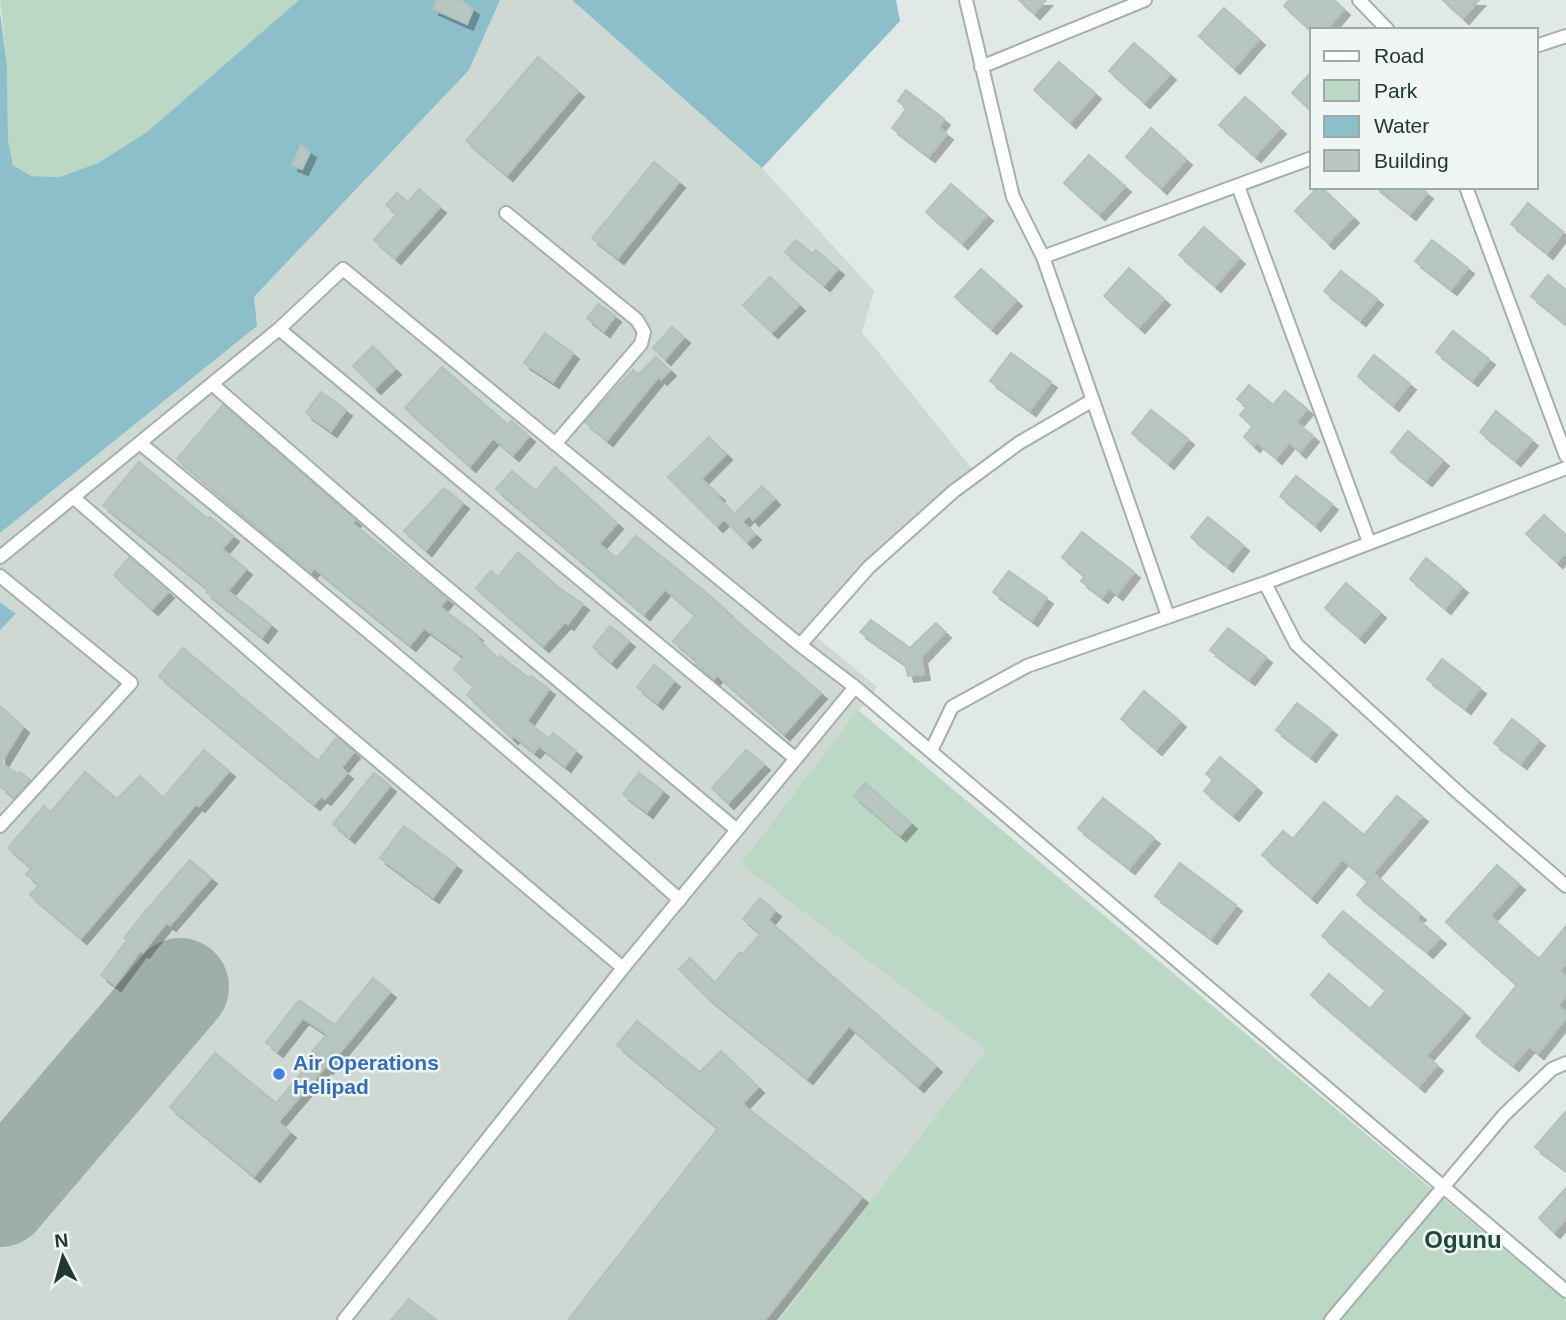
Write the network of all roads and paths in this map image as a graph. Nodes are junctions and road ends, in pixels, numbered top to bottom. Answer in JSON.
{"nodes":[{"id":1,"x":966,"y":0,"type":"edge"},
{"id":2,"x":1145,"y":0,"type":"edge"},
{"id":3,"x":1359,"y":0,"type":"edge"},
{"id":4,"x":1386,"y":28,"type":"edge"},
{"id":5,"x":1566,"y":36,"type":"edge"},
{"id":6,"x":1538,"y":45,"type":"edge"},
{"id":7,"x":981,"y":68,"type":"junction"},
{"id":8,"x":1310,"y":159,"type":"edge"},
{"id":9,"x":1238,"y":186,"type":"junction"},
{"id":10,"x":1467,"y":189,"type":"edge"},
{"id":11,"x":506,"y":213,"type":"dead end"},
{"id":12,"x":1043,"y":257,"type":"junction"},
{"id":13,"x":279,"y":329,"type":"junction"},
{"id":14,"x":212,"y":384,"type":"junction"},
{"id":15,"x":1093,"y":400,"type":"junction"},
{"id":16,"x":141,"y":444,"type":"junction"},
{"id":17,"x":555,"y":444,"type":"junction"},
{"id":18,"x":1566,"y":456,"type":"edge"},
{"id":19,"x":1566,"y":468,"type":"edge"},
{"id":20,"x":73,"y":497,"type":"junction"},
{"id":21,"x":1370,"y":542,"type":"junction"},
{"id":22,"x":0,"y":557,"type":"edge"},
{"id":23,"x":0,"y":576,"type":"edge"},
{"id":24,"x":1265,"y":583,"type":"junction"},
{"id":25,"x":1168,"y":617,"type":"junction"},
{"id":26,"x":800,"y":645,"type":"junction"},
{"id":27,"x":855,"y":687,"type":"junction"},
{"id":28,"x":931,"y":751,"type":"junction"},
{"id":29,"x":796,"y":759,"type":"junction"},
{"id":30,"x":0,"y":826,"type":"edge"},
{"id":31,"x":737,"y":830,"type":"junction"},
{"id":32,"x":1566,"y":886,"type":"edge"},
{"id":33,"x":680,"y":900,"type":"junction"},
{"id":34,"x":623,"y":968,"type":"junction"},
{"id":35,"x":1566,"y":1063,"type":"edge"},
{"id":36,"x":1443,"y":1186,"type":"junction"},
{"id":37,"x":1566,"y":1291,"type":"edge"},
{"id":38,"x":344,"y":1320,"type":"edge"},
{"id":39,"x":1331,"y":1320,"type":"edge"}],
"edges":[{"from":1,"to":7,"type":"street"},
{"from":2,"to":7,"type":"street"},
{"from":3,"to":4,"type":"street"},
{"from":5,"to":6,"type":"street"},
{"from":7,"to":12,"type":"street"},
{"from":8,"to":9,"type":"street"},
{"from":9,"to":12,"type":"street"},
{"from":9,"to":21,"type":"street"},
{"from":10,"to":18,"type":"street"},
{"from":11,"to":17,"type":"street"},
{"from":12,"to":15,"type":"street"},
{"from":13,"to":14,"type":"street"},
{"from":13,"to":17,"type":"street"},
{"from":13,"to":29,"type":"street"},
{"from":14,"to":16,"type":"street"},
{"from":14,"to":31,"type":"street"},
{"from":15,"to":25,"type":"street"},
{"from":15,"to":26,"type":"street"},
{"from":16,"to":20,"type":"street"},
{"from":16,"to":33,"type":"street"},
{"from":17,"to":26,"type":"street"},
{"from":19,"to":21,"type":"street"},
{"from":20,"to":22,"type":"street"},
{"from":20,"to":34,"type":"street"},
{"from":21,"to":24,"type":"street"},
{"from":23,"to":30,"type":"street"},
{"from":24,"to":25,"type":"street"},
{"from":24,"to":32,"type":"street"},
{"from":25,"to":28,"type":"street"},
{"from":26,"to":27,"type":"street"},
{"from":27,"to":28,"type":"street"},
{"from":27,"to":29,"type":"street"},
{"from":28,"to":36,"type":"street"},
{"from":29,"to":31,"type":"street"},
{"from":31,"to":33,"type":"street"},
{"from":33,"to":34,"type":"street"},
{"from":34,"to":38,"type":"street"},
{"from":35,"to":36,"type":"street"},
{"from":36,"to":37,"type":"street"},
{"from":36,"to":39,"type":"street"}]}
